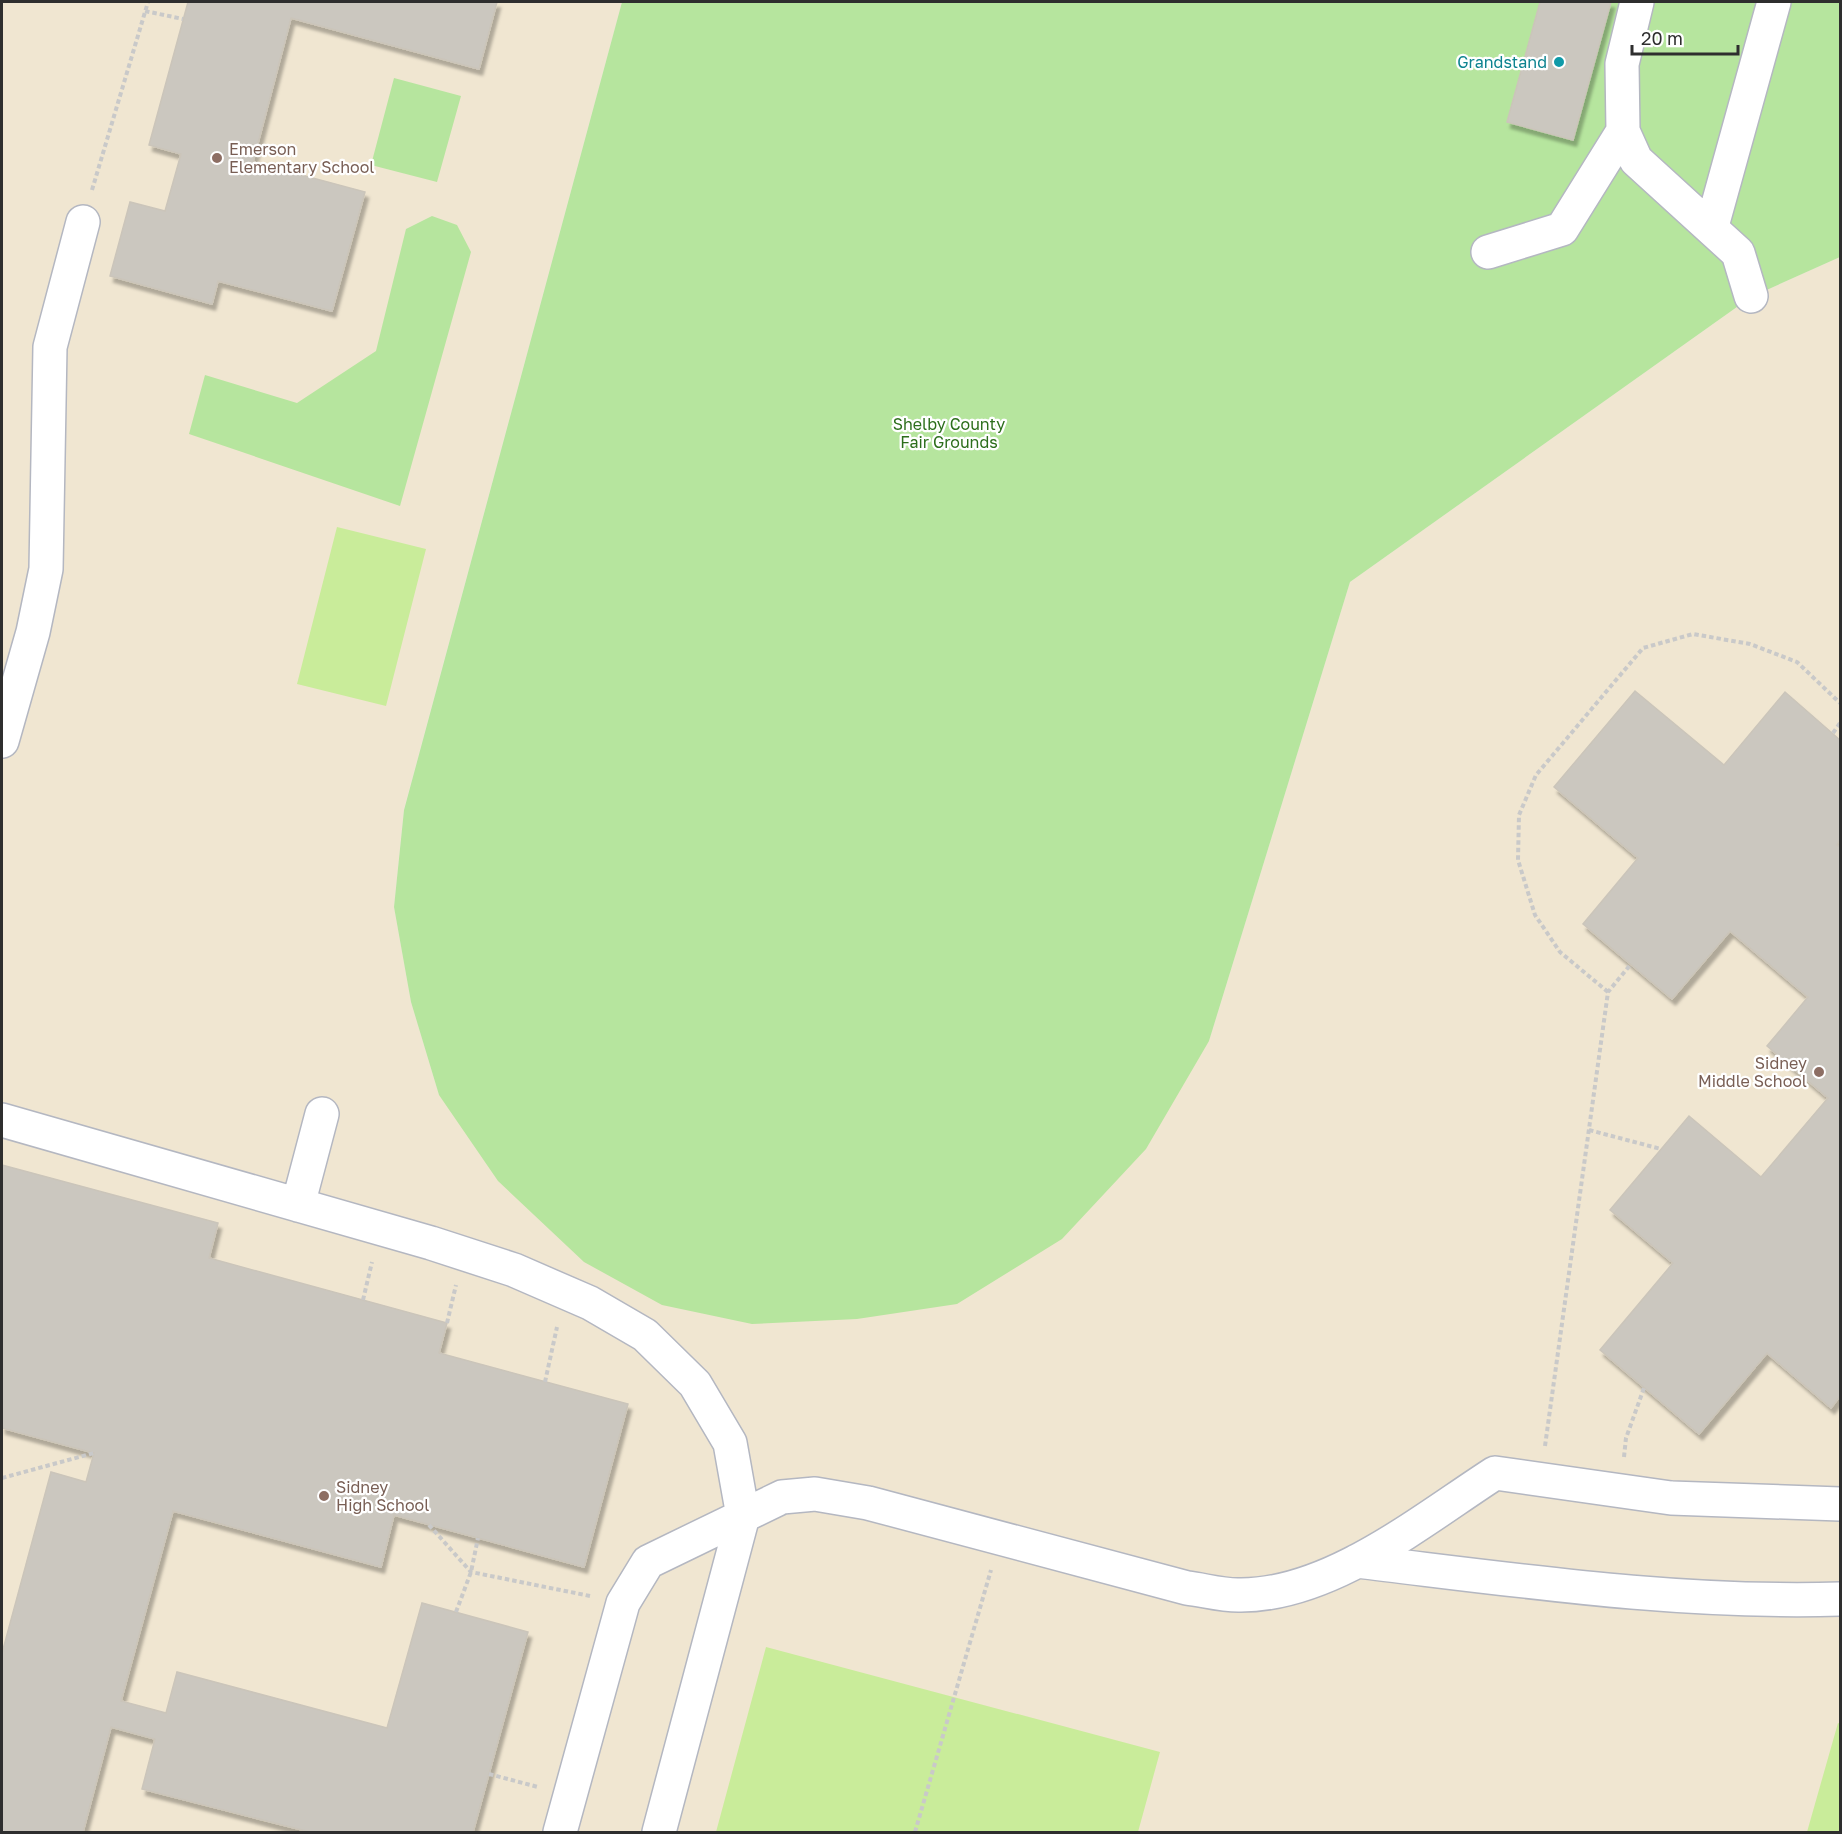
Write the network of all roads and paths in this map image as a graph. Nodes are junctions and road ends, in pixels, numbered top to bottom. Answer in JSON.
{"nodes":[{"id":1,"x":148,"y":2,"type":"edge"},
{"id":2,"x":1637,"y":2,"type":"edge"},
{"id":3,"x":1774,"y":2,"type":"edge"},
{"id":4,"x":145,"y":11,"type":"junction"},
{"id":5,"x":183,"y":19,"type":"dead end"},
{"id":6,"x":1623,"y":131,"type":"junction"},
{"id":7,"x":83,"y":222,"type":"joint"},
{"id":8,"x":1712,"y":226,"type":"junction"},
{"id":9,"x":1488,"y":252,"type":"dead end"},
{"id":10,"x":1751,"y":297,"type":"dead end"},
{"id":11,"x":1840,"y":703,"type":"edge"},
{"id":12,"x":1840,"y":723,"type":"edge"},
{"id":13,"x":1833,"y":733,"type":"dead end"},
{"id":14,"x":2,"y":741,"type":"edge"},
{"id":15,"x":1631,"y":964,"type":"dead end"},
{"id":16,"x":1608,"y":992,"type":"junction"},
{"id":17,"x":322,"y":1114,"type":"dead end"},
{"id":18,"x":2,"y":1120,"type":"edge"},
{"id":19,"x":1589,"y":1130,"type":"junction"},
{"id":20,"x":1661,"y":1149,"type":"dead end"},
{"id":21,"x":298,"y":1205,"type":"junction"},
{"id":22,"x":565,"y":1292,"type":"junction"},
{"id":23,"x":545,"y":1382,"type":"dead end"},
{"id":24,"x":1644,"y":1388,"type":"dead end"},
{"id":25,"x":94,"y":1453,"type":"dead end"},
{"id":26,"x":2,"y":1478,"type":"edge"},
{"id":27,"x":1541,"y":1479,"type":"junction"},
{"id":28,"x":1620,"y":1491,"type":"junction"},
{"id":29,"x":1840,"y":1504,"type":"edge"},
{"id":30,"x":743,"y":1516,"type":"junction"},
{"id":31,"x":429,"y":1525,"type":"dead end"},
{"id":32,"x":478,"y":1538,"type":"dead end"},
{"id":33,"x":1001,"y":1538,"type":"junction"},
{"id":34,"x":1357,"y":1561,"type":"junction"},
{"id":35,"x":471,"y":1572,"type":"junction"},
{"id":36,"x":1840,"y":1599,"type":"edge"},
{"id":37,"x":623,"y":1602,"type":"junction"},
{"id":38,"x":456,"y":1612,"type":"dead end"},
{"id":39,"x":489,"y":1774,"type":"dead end"},
{"id":40,"x":570,"y":1796,"type":"junction"},
{"id":41,"x":560,"y":1833,"type":"edge"},
{"id":42,"x":659,"y":1833,"type":"edge"},
{"id":43,"x":915,"y":1833,"type":"edge"}],
"edges":[{"from":1,"to":4,"type":"path"},
{"from":2,"to":6,"type":"lane"},
{"from":3,"to":8,"type":"lane"},
{"from":4,"to":5,"type":"path"},
{"from":4,"to":7,"type":"path"},
{"from":6,"to":8,"type":"lane"},
{"from":6,"to":9,"type":"lane"},
{"from":7,"to":14,"type":"lane"},
{"from":8,"to":10,"type":"lane"},
{"from":11,"to":16,"type":"path"},
{"from":12,"to":13,"type":"path"},
{"from":15,"to":16,"type":"path"},
{"from":16,"to":19,"type":"path"},
{"from":17,"to":21,"type":"lane"},
{"from":18,"to":21,"type":"lane"},
{"from":19,"to":20,"type":"path"},
{"from":19,"to":27,"type":"path"},
{"from":21,"to":22,"type":"lane"},
{"from":22,"to":23,"type":"path"},
{"from":22,"to":30,"type":"lane"},
{"from":24,"to":28,"type":"path"},
{"from":25,"to":26,"type":"path"},
{"from":27,"to":28,"type":"lane"},
{"from":27,"to":34,"type":"lane"},
{"from":28,"to":29,"type":"lane"},
{"from":30,"to":33,"type":"lane"},
{"from":30,"to":37,"type":"lane"},
{"from":30,"to":42,"type":"lane"},
{"from":31,"to":35,"type":"path"},
{"from":32,"to":35,"type":"path"},
{"from":33,"to":34,"type":"lane"},
{"from":33,"to":43,"type":"path"},
{"from":34,"to":36,"type":"lane"},
{"from":35,"to":37,"type":"path"},
{"from":35,"to":38,"type":"path"},
{"from":37,"to":40,"type":"lane"},
{"from":39,"to":40,"type":"path"},
{"from":40,"to":41,"type":"lane"}]}
